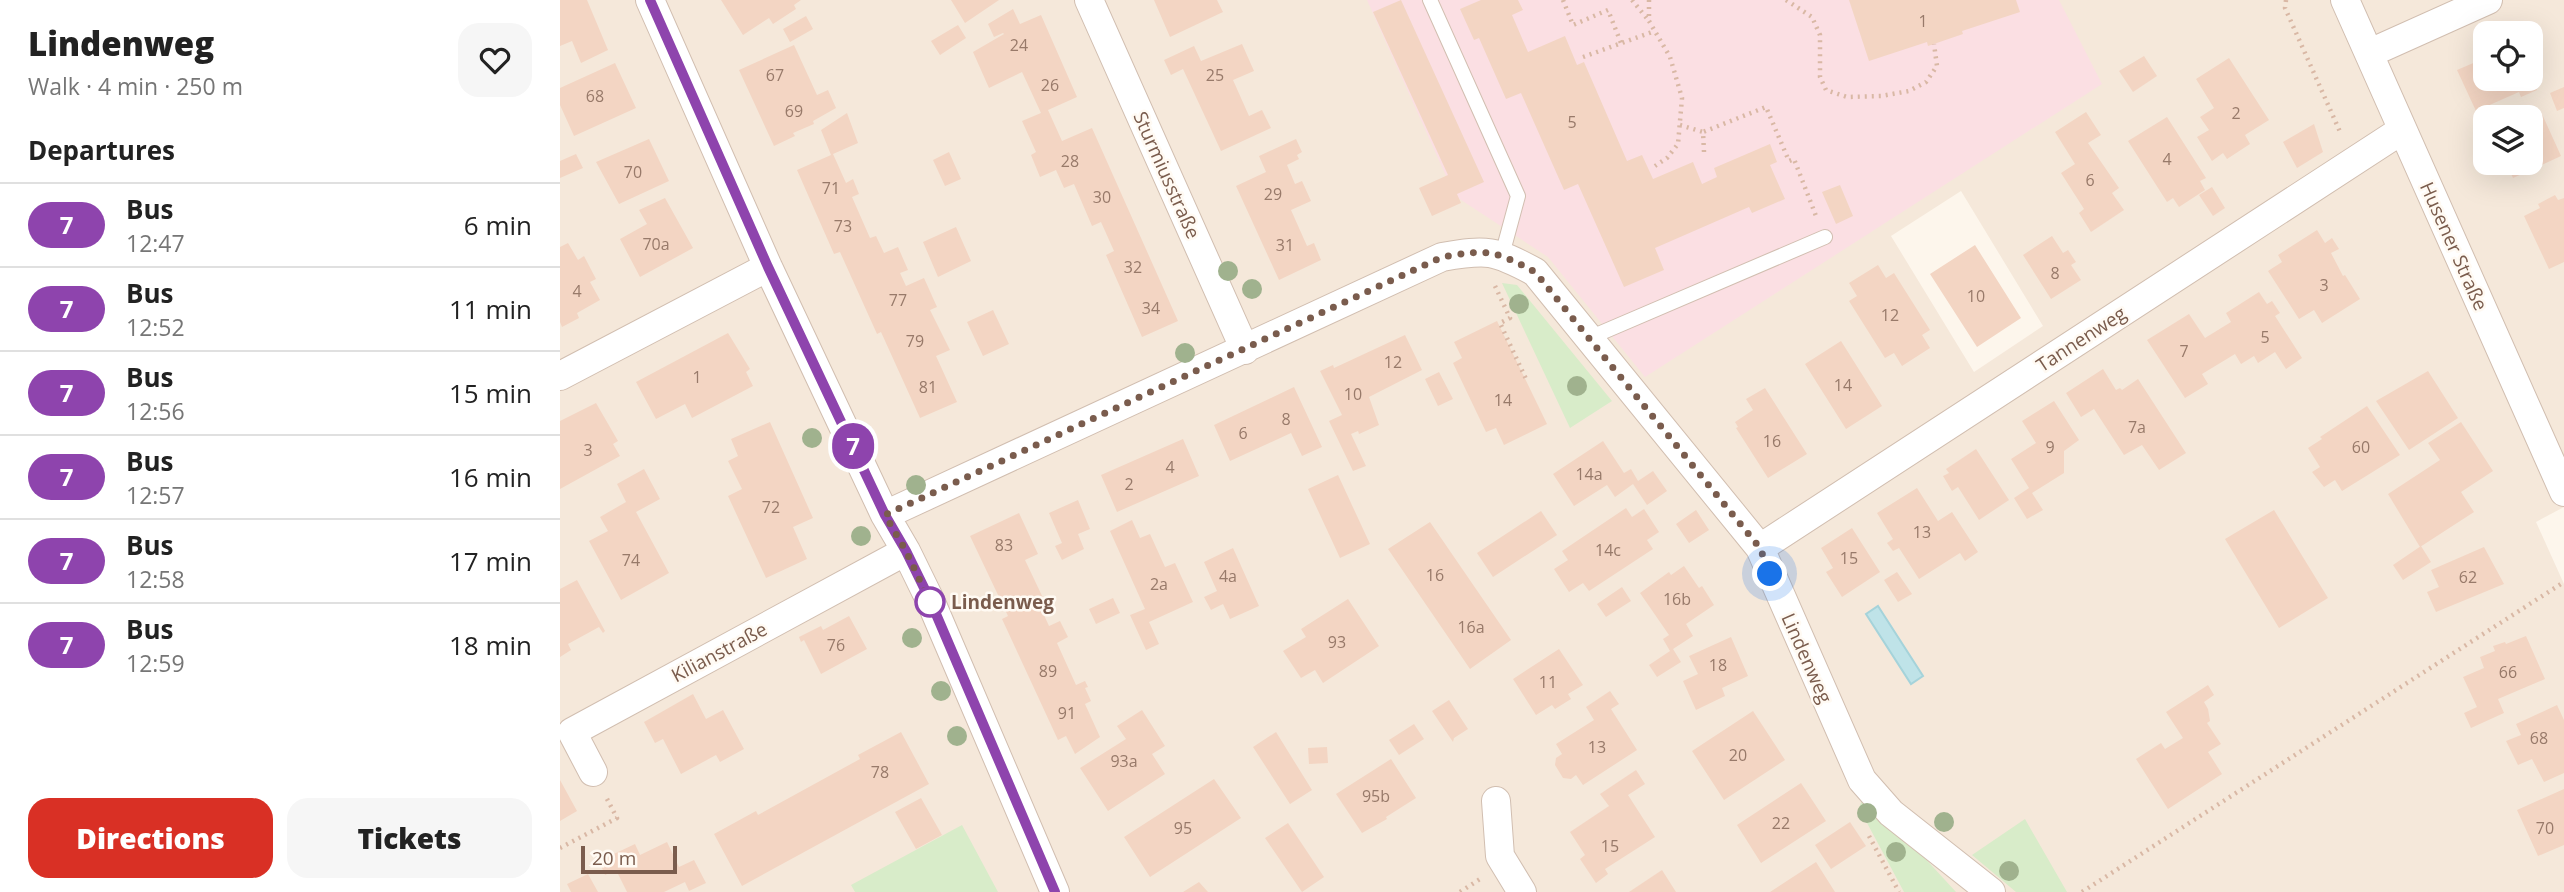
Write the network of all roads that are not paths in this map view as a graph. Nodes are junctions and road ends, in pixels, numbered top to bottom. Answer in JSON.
{"nodes":[{"id":1,"x":650,"y":0,"type":"edge"},
{"id":2,"x":1088,"y":0,"type":"edge"},
{"id":3,"x":1430,"y":0,"type":"edge"},
{"id":4,"x":2345,"y":0,"type":"edge"},
{"id":5,"x":2488,"y":0,"type":"edge"},
{"id":6,"x":2370,"y":53,"type":"junction"},
{"id":7,"x":2402,"y":131,"type":"junction"},
{"id":8,"x":1825,"y":237,"type":"road end"},
{"id":9,"x":1502,"y":254,"type":"junction"},
{"id":10,"x":768,"y":267,"type":"junction"},
{"id":11,"x":1589,"y":338,"type":"junction"},
{"id":12,"x":1244,"y":350,"type":"junction"},
{"id":13,"x":560,"y":376,"type":"edge"},
{"id":14,"x":2564,"y":492,"type":"edge"},
{"id":15,"x":885,"y":515,"type":"junction"},
{"id":16,"x":1760,"y":548,"type":"junction"},
{"id":17,"x":906,"y":551,"type":"junction"},
{"id":18,"x":593,"y":772,"type":"dead end"},
{"id":19,"x":1496,"y":801,"type":"dead end"},
{"id":20,"x":1055,"y":892,"type":"edge"},
{"id":21,"x":1522,"y":892,"type":"edge"},
{"id":22,"x":1991,"y":892,"type":"edge"}],
"edges":[{"from":1,"to":10,"type":"street"},
{"from":2,"to":12,"type":"street","name":"Sturmiusstraße"},
{"from":3,"to":9,"type":"lane"},
{"from":4,"to":6,"type":"street","name":"Husener Straße"},
{"from":5,"to":6,"type":"street"},
{"from":6,"to":7,"type":"street","name":"Husener Straße"},
{"from":7,"to":14,"type":"street","name":"Husener Straße"},
{"from":7,"to":16,"type":"street","name":"Tannenweg"},
{"from":8,"to":11,"type":"lane"},
{"from":9,"to":11,"type":"street","name":"Lindenweg"},
{"from":9,"to":12,"type":"street","name":"Lindenweg"},
{"from":10,"to":13,"type":"street"},
{"from":10,"to":15,"type":"street"},
{"from":11,"to":16,"type":"street","name":"Lindenweg"},
{"from":12,"to":15,"type":"street","name":"Lindenweg"},
{"from":15,"to":17,"type":"street"},
{"from":16,"to":22,"type":"street","name":"Lindenweg"},
{"from":17,"to":18,"type":"street","name":"Kilianstraße"},
{"from":17,"to":20,"type":"street"},
{"from":19,"to":21,"type":"street"}]}
